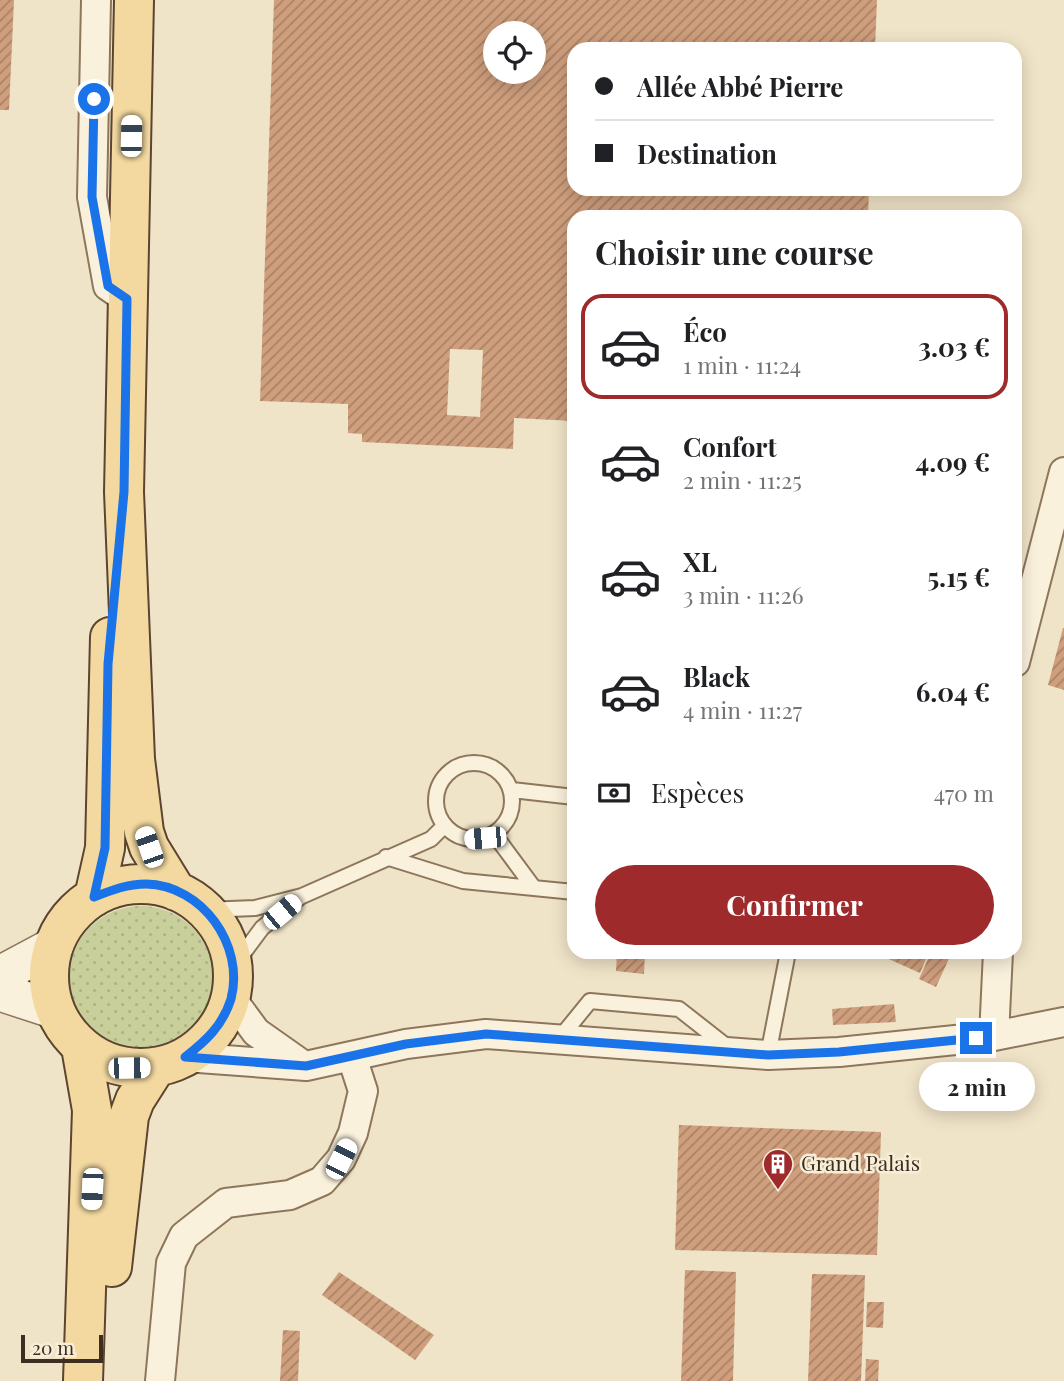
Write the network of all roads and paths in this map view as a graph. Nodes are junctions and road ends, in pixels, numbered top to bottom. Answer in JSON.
{"nodes":[{"id":1,"x":96,"y":0,"type":"edge"},
{"id":2,"x":134,"y":0,"type":"edge"},
{"id":3,"x":127,"y":299,"type":"junction"},
{"id":4,"x":1064,"y":472,"type":"edge"},
{"id":5,"x":124,"y":492,"type":"junction"},
{"id":6,"x":1022,"y":635,"type":"edge"},
{"id":7,"x":512,"y":790,"type":"junction"},
{"id":8,"x":567,"y":796,"type":"edge"},
{"id":9,"x":444,"y":826,"type":"junction"},
{"id":10,"x":494,"y":834,"type":"junction"},
{"id":11,"x":386,"y":857,"type":"junction"},
{"id":12,"x":534,"y":888,"type":"junction"},
{"id":13,"x":567,"y":891,"type":"edge"},
{"id":14,"x":302,"y":895,"type":"junction"},
{"id":15,"x":94,"y":897,"type":"junction"},
{"id":16,"x":191,"y":900,"type":"junction"},
{"id":17,"x":54,"y":946,"type":"junction"},
{"id":18,"x":787,"y":959,"type":"edge"},
{"id":19,"x":998,"y":959,"type":"edge"},
{"id":20,"x":0,"y":975,"type":"edge"},
{"id":21,"x":232,"y":983,"type":"junction"},
{"id":22,"x":0,"y":992,"type":"edge"},
{"id":23,"x":55,"y":1010,"type":"junction"},
{"id":24,"x":1064,"y":1022,"type":"edge"},
{"id":25,"x":994,"y":1036,"type":"junction"},
{"id":26,"x":559,"y":1040,"type":"junction"},
{"id":27,"x":82,"y":1046,"type":"junction"},
{"id":28,"x":734,"y":1052,"type":"junction"},
{"id":29,"x":768,"y":1055,"type":"junction"},
{"id":30,"x":352,"y":1057,"type":"junction"},
{"id":31,"x":171,"y":1062,"type":"junction"},
{"id":32,"x":306,"y":1066,"type":"junction"},
{"id":33,"x":83,"y":1381,"type":"edge"},
{"id":34,"x":101,"y":1381,"type":"edge"},
{"id":35,"x":160,"y":1381,"type":"edge"}],
"edges":[{"from":1,"to":3,"type":"street"},
{"from":2,"to":3,"type":"main road"},
{"from":3,"to":5,"type":"main road"},
{"from":4,"to":6,"type":"street"},
{"from":5,"to":15,"type":"main road"},
{"from":5,"to":16,"type":"main road"},
{"from":7,"to":8,"type":"lane"},
{"from":7,"to":9,"type":"lane"},
{"from":7,"to":10,"type":"lane"},
{"from":9,"to":10,"type":"lane"},
{"from":9,"to":11,"type":"lane"},
{"from":10,"to":12,"type":"lane"},
{"from":11,"to":12,"type":"lane"},
{"from":11,"to":14,"type":"lane"},
{"from":12,"to":13,"type":"lane"},
{"from":14,"to":16,"type":"lane"},
{"from":14,"to":21,"type":"lane"},
{"from":15,"to":16,"type":"main road"},
{"from":15,"to":17,"type":"main road"},
{"from":16,"to":21,"type":"main road"},
{"from":17,"to":20,"type":"street"},
{"from":17,"to":23,"type":"main road"},
{"from":18,"to":29,"type":"lane"},
{"from":19,"to":25,"type":"street"},
{"from":21,"to":31,"type":"main road"},
{"from":21,"to":32,"type":"street"},
{"from":22,"to":23,"type":"street"},
{"from":23,"to":27,"type":"main road"},
{"from":24,"to":25,"type":"street"},
{"from":25,"to":29,"type":"street"},
{"from":26,"to":28,"type":"street"},
{"from":26,"to":28,"type":"lane"},
{"from":26,"to":30,"type":"street"},
{"from":27,"to":31,"type":"main road"},
{"from":27,"to":33,"type":"main road"},
{"from":28,"to":29,"type":"street"},
{"from":30,"to":32,"type":"street"},
{"from":30,"to":35,"type":"street"},
{"from":31,"to":32,"type":"street"},
{"from":31,"to":34,"type":"main road"}]}
